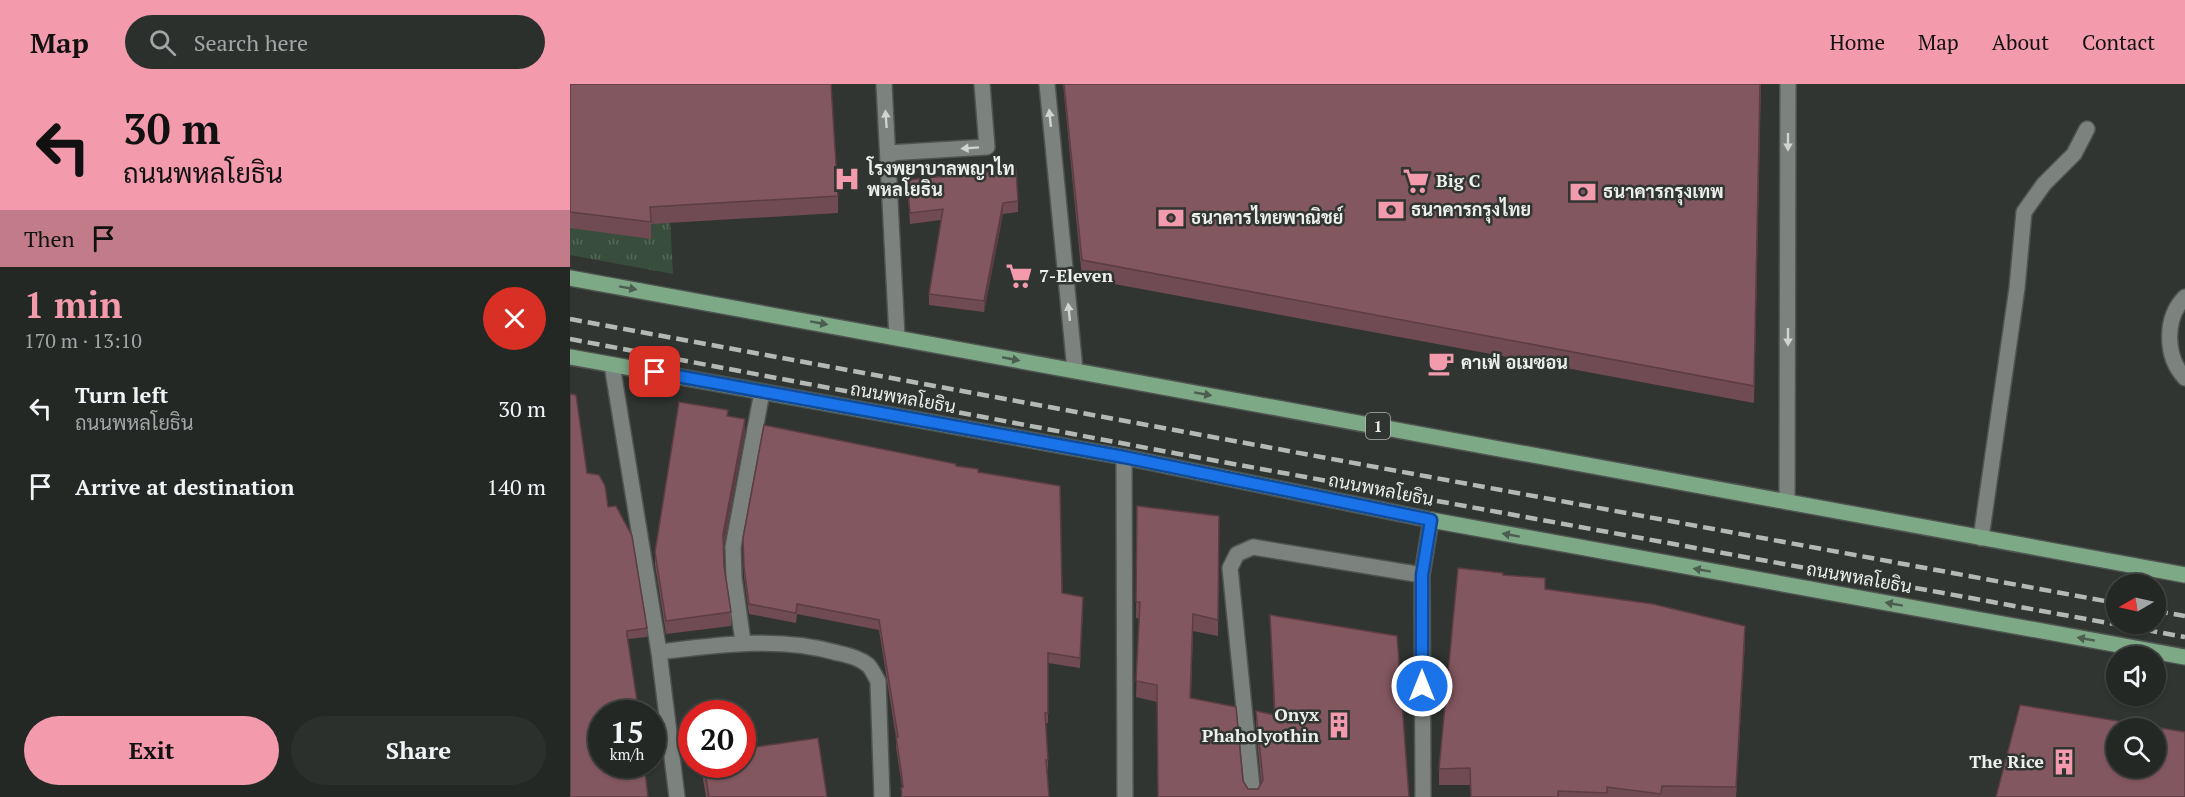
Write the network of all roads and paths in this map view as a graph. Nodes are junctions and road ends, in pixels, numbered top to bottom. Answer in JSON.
{"nodes":[{"id":1,"x":884,"y":84,"type":"edge"},
{"id":2,"x":982,"y":84,"type":"edge"},
{"id":3,"x":1047,"y":84,"type":"edge"},
{"id":4,"x":1788,"y":84,"type":"edge"},
{"id":5,"x":2087,"y":129,"type":"dead end"},
{"id":6,"x":888,"y":153,"type":"junction"},
{"id":7,"x":570,"y":278,"type":"edge"},
{"id":8,"x":2185,"y":297,"type":"edge"},
{"id":9,"x":897,"y":337,"type":"junction"},
{"id":10,"x":570,"y":357,"type":"edge"},
{"id":11,"x":612,"y":364,"type":"junction"},
{"id":12,"x":1075,"y":370,"type":"junction"},
{"id":13,"x":2185,"y":378,"type":"edge"},
{"id":14,"x":762,"y":392,"type":"junction"},
{"id":15,"x":1124,"y":457,"type":"junction"},
{"id":16,"x":1787,"y":502,"type":"junction"},
{"id":17,"x":1431,"y":520,"type":"junction"},
{"id":18,"x":1981,"y":538,"type":"junction"},
{"id":19,"x":1422,"y":575,"type":"junction"},
{"id":20,"x":2185,"y":575,"type":"edge"},
{"id":21,"x":743,"y":642,"type":"junction"},
{"id":22,"x":659,"y":652,"type":"junction"},
{"id":23,"x":2185,"y":657,"type":"edge"},
{"id":24,"x":677,"y":797,"type":"edge"},
{"id":25,"x":882,"y":797,"type":"edge"},
{"id":26,"x":1125,"y":797,"type":"edge"},
{"id":27,"x":1253,"y":797,"type":"edge"},
{"id":28,"x":1423,"y":797,"type":"edge"}],
"edges":[{"from":6,"to":1,"type":"street","one_way":true},
{"from":2,"to":6,"type":"street","one_way":true},
{"from":12,"to":3,"type":"street","one_way":true},
{"from":4,"to":16,"type":"street","one_way":true},
{"from":5,"to":18,"type":"street"},
{"from":6,"to":9,"type":"street"},
{"from":7,"to":9,"type":"main road","number":"1","one_way":true},
{"from":8,"to":13,"type":"street"},
{"from":9,"to":12,"type":"main road","number":"1","one_way":true},
{"from":10,"to":11,"type":"main road","name":"ถนนพหลโยธิน"},
{"from":11,"to":14,"type":"main road","name":"ถนนพหลโยธิน"},
{"from":11,"to":22,"type":"street"},
{"from":12,"to":16,"type":"main road","number":"1","one_way":true},
{"from":14,"to":15,"type":"main road","name":"ถนนพหลโยธิน"},
{"from":14,"to":21,"type":"street"},
{"from":15,"to":17,"type":"main road","name":"ถนนพหลโยธิน"},
{"from":15,"to":26,"type":"street"},
{"from":16,"to":18,"type":"main road","number":"1"},
{"from":17,"to":19,"type":"street"},
{"from":23,"to":17,"type":"main road","name":"ถนนพหลโยธิน","one_way":true},
{"from":18,"to":20,"type":"main road","number":"1"},
{"from":19,"to":27,"type":"street"},
{"from":19,"to":28,"type":"street"},
{"from":21,"to":22,"type":"street"},
{"from":21,"to":25,"type":"street"},
{"from":22,"to":24,"type":"street"}]}
